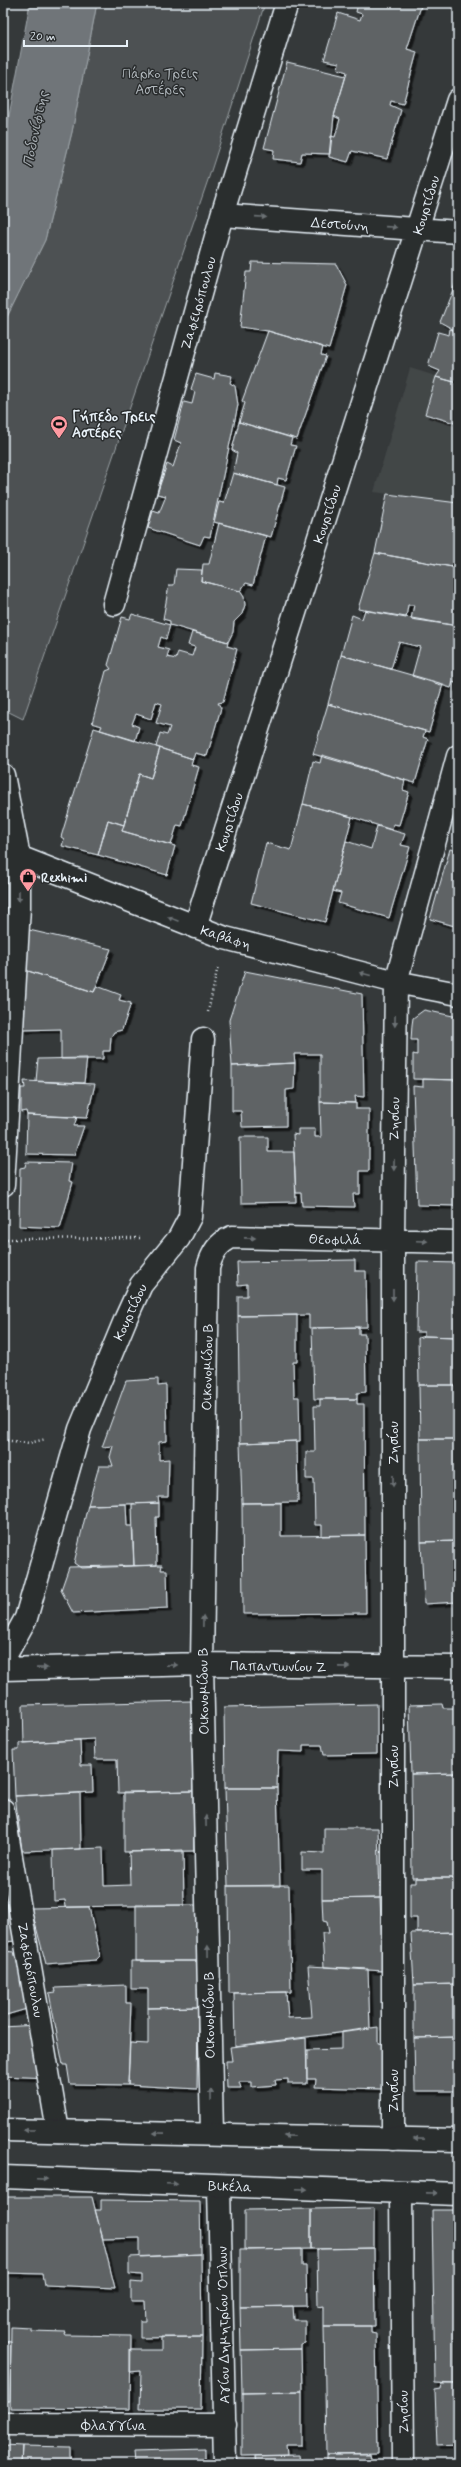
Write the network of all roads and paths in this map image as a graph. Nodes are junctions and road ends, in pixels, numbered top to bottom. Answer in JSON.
{"nodes":[{"id":1,"x":287,"y":3,"type":"edge"},
{"id":2,"x":458,"y":100,"type":"edge"},
{"id":3,"x":222,"y":214,"type":"junction"},
{"id":4,"x":418,"y":230,"type":"junction"},
{"id":5,"x":458,"y":232,"type":"edge"},
{"id":6,"x":114,"y":604,"type":"dead end"},
{"id":7,"x":458,"y":756,"type":"edge"},
{"id":8,"x":3,"y":775,"type":"edge"},
{"id":9,"x":11,"y":856,"type":"edge"},
{"id":10,"x":195,"y":927,"type":"junction"},
{"id":11,"x":225,"y":938,"type":"junction"},
{"id":12,"x":396,"y":982,"type":"junction"},
{"id":13,"x":458,"y":994,"type":"edge"},
{"id":14,"x":202,"y":1039,"type":"joint"},
{"id":15,"x":3,"y":1153,"type":"edge"},
{"id":16,"x":3,"y":1185,"type":"edge"},
{"id":17,"x":179,"y":1238,"type":"junction"},
{"id":18,"x":3,"y":1239,"type":"edge"},
{"id":19,"x":393,"y":1240,"type":"junction"},
{"id":20,"x":458,"y":1242,"type":"edge"},
{"id":21,"x":216,"y":1249,"type":"joint"},
{"id":22,"x":80,"y":1429,"type":"junction"},
{"id":23,"x":3,"y":1440,"type":"edge"},
{"id":24,"x":3,"y":1660,"type":"edge"},
{"id":25,"x":202,"y":1664,"type":"junction"},
{"id":26,"x":458,"y":1667,"type":"edge"},
{"id":27,"x":393,"y":1668,"type":"junction"},
{"id":28,"x":3,"y":1669,"type":"edge"},
{"id":29,"x":3,"y":1810,"type":"edge"},
{"id":30,"x":3,"y":2130,"type":"edge"},
{"id":31,"x":58,"y":2130,"type":"junction"},
{"id":32,"x":212,"y":2134,"type":"junction"},
{"id":33,"x":392,"y":2139,"type":"junction"},
{"id":34,"x":458,"y":2140,"type":"edge"},
{"id":35,"x":3,"y":2177,"type":"edge"},
{"id":36,"x":219,"y":2186,"type":"junction"},
{"id":37,"x":401,"y":2193,"type":"junction"},
{"id":38,"x":458,"y":2194,"type":"edge"},
{"id":39,"x":3,"y":2424,"type":"edge"},
{"id":40,"x":225,"y":2425,"type":"junction"},
{"id":41,"x":225,"y":2464,"type":"edge"},
{"id":42,"x":403,"y":2464,"type":"edge"}],
"edges":[{"from":1,"to":3,"type":"street","name":"Ζαφειρόπουλου"},
{"from":2,"to":4,"type":"street","name":"Κουρτίδου"},
{"from":3,"to":4,"type":"street","name":"Δεστούνη","one_way":true},
{"from":3,"to":6,"type":"street","name":"Ζαφειρόπουλου"},
{"from":4,"to":5,"type":"street","name":"Δεστούνη"},
{"from":4,"to":10,"type":"street","name":"Κουρτίδου"},
{"from":7,"to":12,"type":"street","name":"Ζησίου"},
{"from":8,"to":9,"type":"street"},
{"from":10,"to":9,"type":"street","name":"Καβάφη","one_way":true},
{"from":9,"to":15,"type":"street","one_way":true},
{"from":10,"to":11,"type":"street","name":"Καβάφη"},
{"from":12,"to":11,"type":"street","name":"Καβάφη","one_way":true},
{"from":11,"to":14,"type":"path"},
{"from":12,"to":13,"type":"street","name":"Καβάφη"},
{"from":12,"to":19,"type":"street","name":"Ζησίου","one_way":true},
{"from":14,"to":17,"type":"street","name":"Κουρτίδου"},
{"from":15,"to":16,"type":"street"},
{"from":17,"to":18,"type":"path"},
{"from":17,"to":22,"type":"street","name":"Κουρτίδου"},
{"from":19,"to":20,"type":"street","name":"Θεοφιλά","one_way":true},
{"from":21,"to":19,"type":"street","name":"Θεοφιλά","one_way":true},
{"from":19,"to":27,"type":"street","name":"Ζησίου","one_way":true},
{"from":25,"to":21,"type":"street","name":"Οικονομίδου Β","one_way":true},
{"from":22,"to":23,"type":"path"},
{"from":22,"to":24,"type":"street","name":"Κουρτίδου"},
{"from":25,"to":27,"type":"street","name":"Παπαντωνίου Ζ","one_way":true},
{"from":28,"to":25,"type":"street","name":"Παπαντωνίου Ζ","one_way":true},
{"from":32,"to":25,"type":"street","name":"Οικονομίδου Β","one_way":true},
{"from":26,"to":27,"type":"street","name":"Παπαντωνίου Ζ"},
{"from":27,"to":33,"type":"street","name":"Ζησίου"},
{"from":29,"to":31,"type":"street","name":"Ζαφειρόπουλου"},
{"from":31,"to":30,"type":"street","one_way":true},
{"from":32,"to":31,"type":"street","one_way":true},
{"from":33,"to":32,"type":"street","one_way":true},
{"from":34,"to":33,"type":"street","one_way":true},
{"from":35,"to":36,"type":"street","name":"Βικέλα","one_way":true},
{"from":36,"to":37,"type":"street","name":"Βικέλα","one_way":true},
{"from":36,"to":40,"type":"street","name":"Αγίου Δημητρίου Όπλων"},
{"from":37,"to":38,"type":"street","name":"Βικέλα","one_way":true},
{"from":37,"to":42,"type":"street","name":"Ζησίου"},
{"from":39,"to":40,"type":"street","name":"Φλαγγίνα"},
{"from":40,"to":41,"type":"street","name":"Αγίου Δημητρίου Όπλων"}]}
